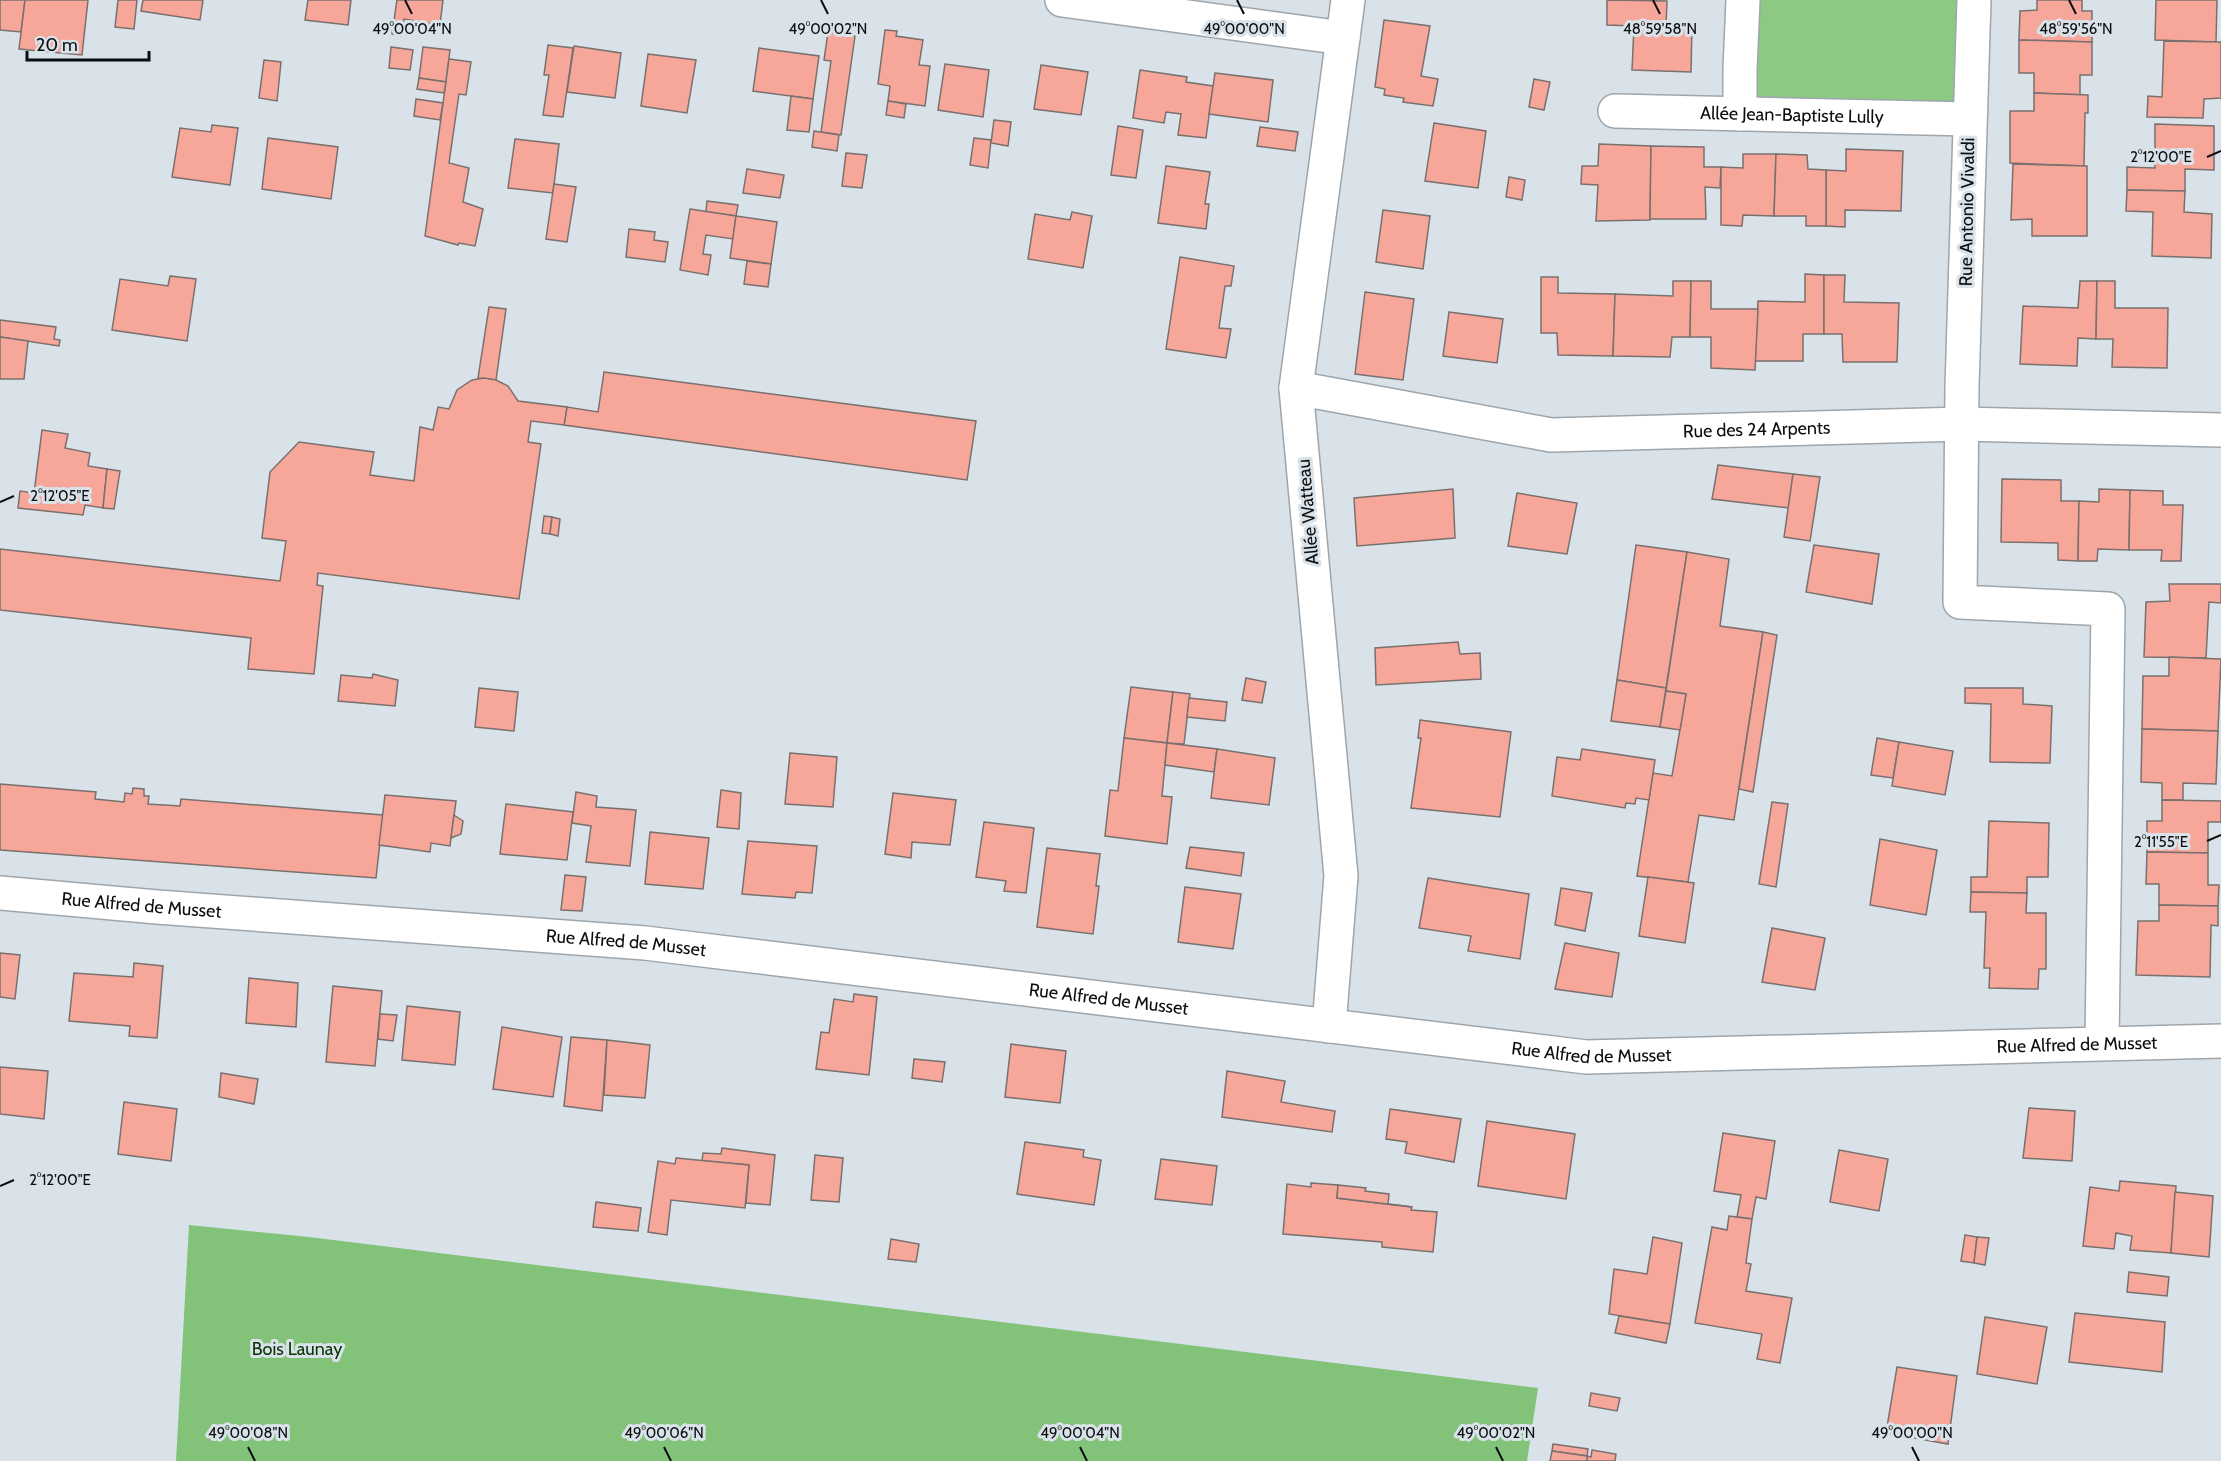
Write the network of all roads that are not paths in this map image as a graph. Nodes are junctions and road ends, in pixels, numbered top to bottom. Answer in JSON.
{"nodes":[{"id":1,"x":1062,"y":0,"type":"edge"},
{"id":2,"x":1348,"y":0,"type":"edge"},
{"id":3,"x":1743,"y":0,"type":"edge"},
{"id":4,"x":1974,"y":0,"type":"edge"},
{"id":5,"x":1343,"y":38,"type":"junction"},
{"id":6,"x":1615,"y":111,"type":"dead end"},
{"id":7,"x":1740,"y":114,"type":"junction"},
{"id":8,"x":1969,"y":119,"type":"junction"},
{"id":9,"x":1296,"y":388,"type":"junction"},
{"id":10,"x":1962,"y":424,"type":"junction"},
{"id":11,"x":2221,"y":430,"type":"edge"},
{"id":12,"x":0,"y":893,"type":"edge"},
{"id":13,"x":1329,"y":1026,"type":"junction"},
{"id":14,"x":2221,"y":1041,"type":"edge"},
{"id":15,"x":2102,"y":1043,"type":"junction"}],
"edges":[{"from":1,"to":5,"type":"street"},
{"from":2,"to":5,"type":"street","name":"Allée Watteau"},
{"from":3,"to":7,"type":"street"},
{"from":4,"to":8,"type":"street","name":"Rue Antonio Vivaldi"},
{"from":5,"to":9,"type":"street","name":"Allée Watteau"},
{"from":6,"to":7,"type":"street","name":"Allée Jean-Baptiste Lully"},
{"from":7,"to":8,"type":"street","name":"Allée Jean-Baptiste Lully"},
{"from":8,"to":10,"type":"street","name":"Rue Antonio Vivaldi"},
{"from":9,"to":10,"type":"street","name":"Rue des 24 Arpents"},
{"from":9,"to":13,"type":"street","name":"Allée Watteau"},
{"from":10,"to":11,"type":"street","name":"Rue des 24 Arpents"},
{"from":10,"to":15,"type":"street","name":"Rue Antonio Vivaldi"},
{"from":12,"to":13,"type":"street","name":"Rue Alfred de Musset"},
{"from":13,"to":15,"type":"street","name":"Rue Alfred de Musset"},
{"from":14,"to":15,"type":"street","name":"Rue Alfred de Musset"}]}
